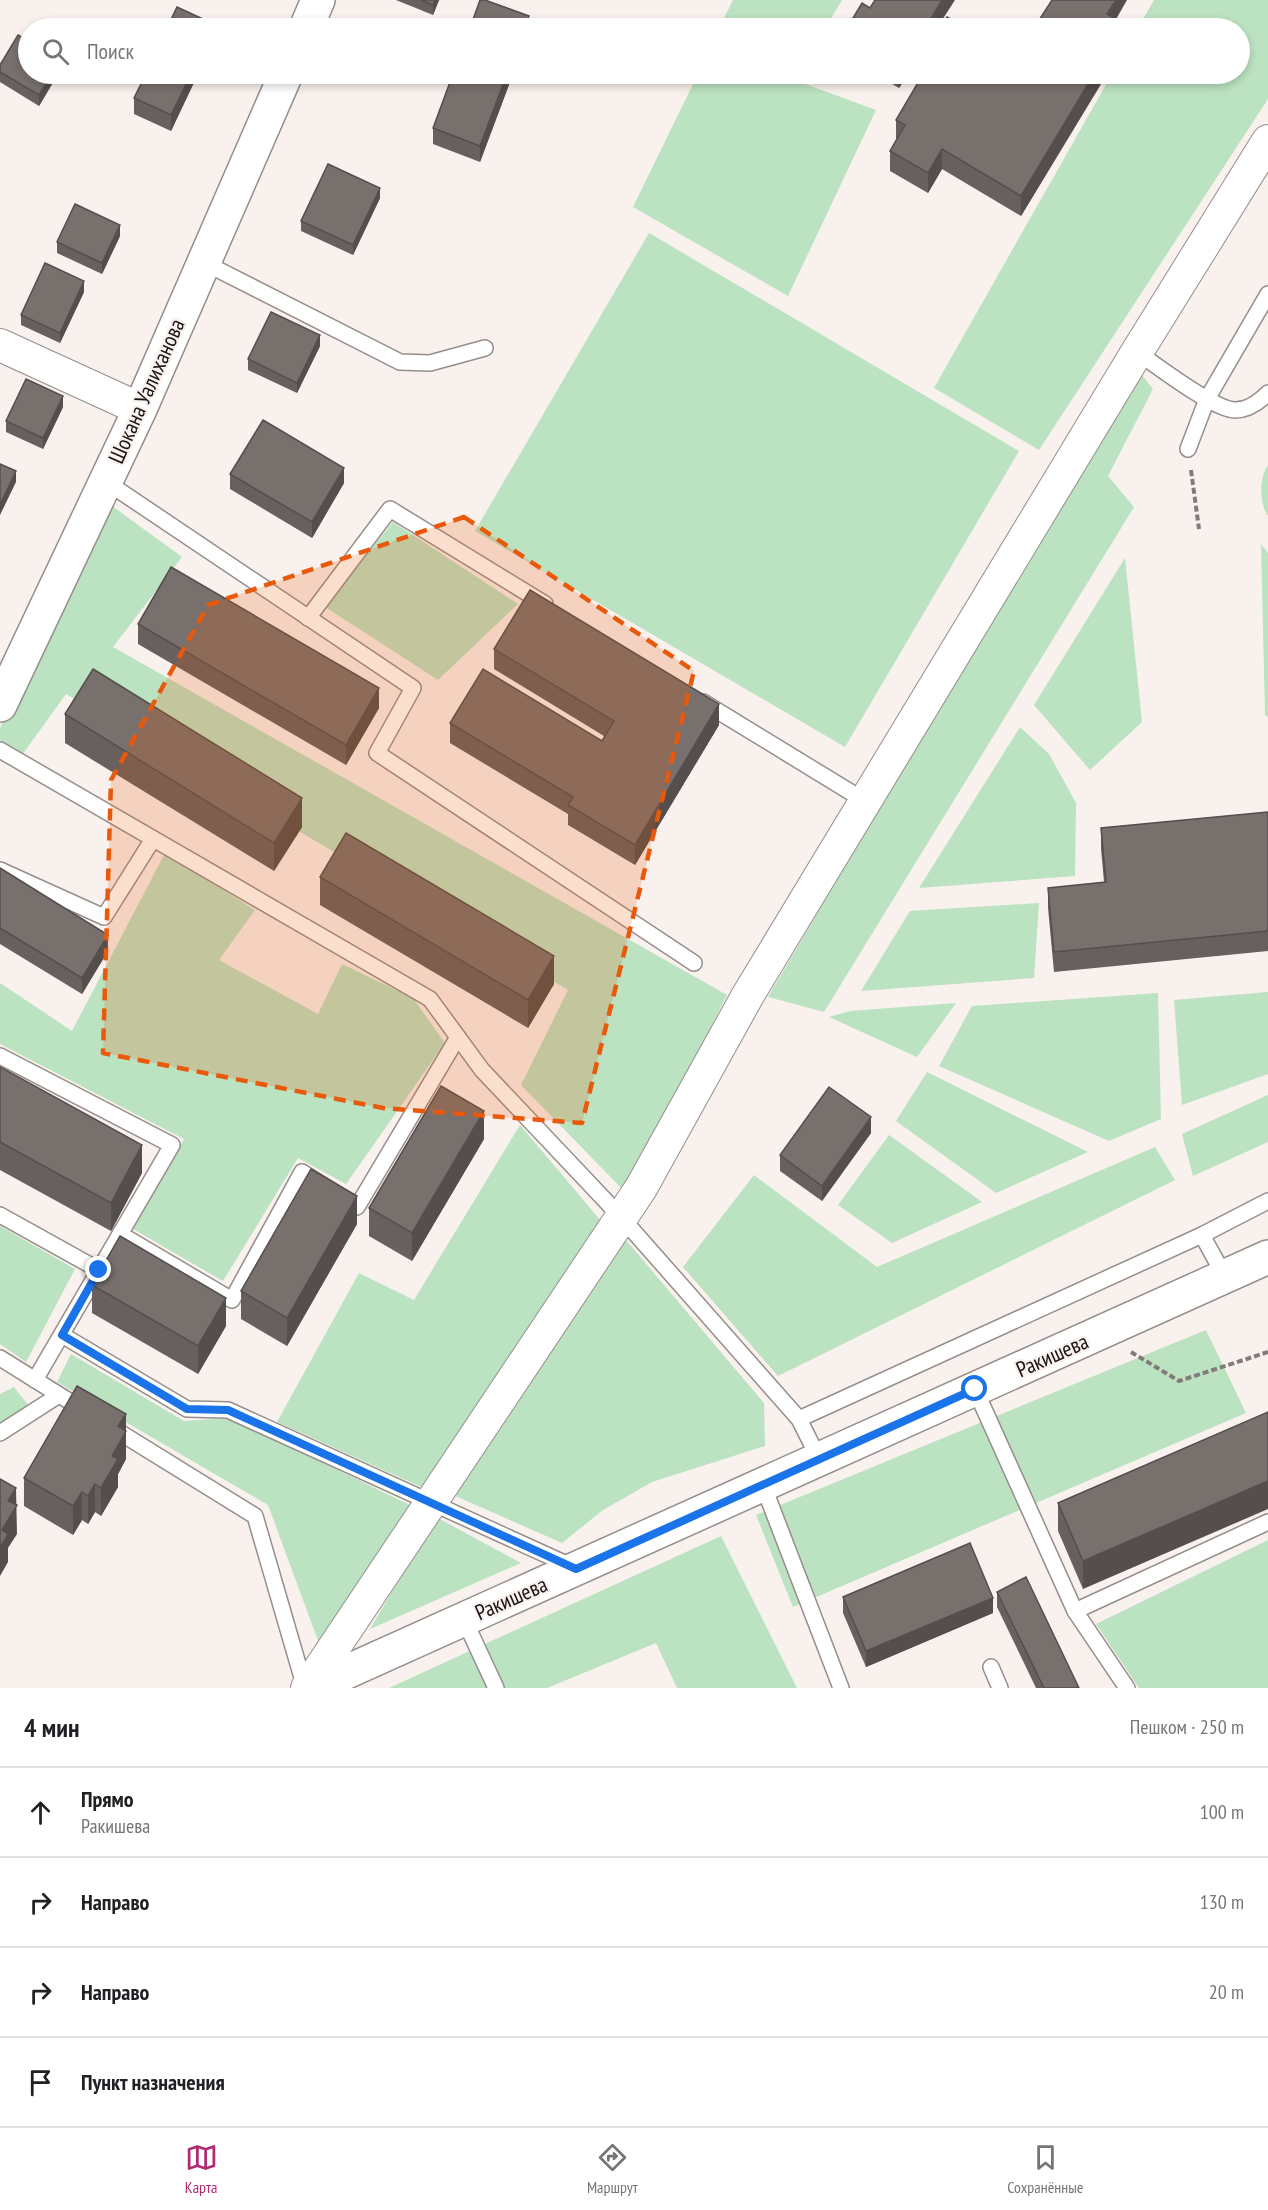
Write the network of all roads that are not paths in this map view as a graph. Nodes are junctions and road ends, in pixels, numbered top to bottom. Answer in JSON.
{"nodes":[{"id":1,"x":318,"y":0,"type":"edge"},
{"id":2,"x":310,"y":18,"type":"edge"},
{"id":3,"x":282,"y":84,"type":"edge"},
{"id":4,"x":1268,"y":141,"type":"edge"},
{"id":5,"x":203,"y":262,"type":"junction"},
{"id":6,"x":1268,"y":294,"type":"edge"},
{"id":7,"x":0,"y":345,"type":"edge"},
{"id":8,"x":485,"y":348,"type":"dead end"},
{"id":9,"x":1137,"y":352,"type":"junction"},
{"id":10,"x":1268,"y":393,"type":"edge"},
{"id":11,"x":1207,"y":399,"type":"junction"},
{"id":12,"x":140,"y":409,"type":"junction"},
{"id":13,"x":1188,"y":449,"type":"road end"},
{"id":14,"x":105,"y":482,"type":"junction"},
{"id":15,"x":562,"y":615,"type":"edge"},
{"id":16,"x":308,"y":618,"type":"junction"},
{"id":17,"x":693,"y":696,"type":"edge"},
{"id":18,"x":0,"y":705,"type":"edge"},
{"id":19,"x":0,"y":750,"type":"edge"},
{"id":20,"x":865,"y":801,"type":"junction"},
{"id":21,"x":153,"y":839,"type":"junction"},
{"id":22,"x":0,"y":870,"type":"edge"},
{"id":23,"x":694,"y":963,"type":"dead end"},
{"id":24,"x":458,"y":1037,"type":"junction"},
{"id":25,"x":0,"y":1056,"type":"edge"},
{"id":26,"x":1268,"y":1201,"type":"edge"},
{"id":27,"x":0,"y":1215,"type":"edge"},
{"id":28,"x":620,"y":1216,"type":"junction"},
{"id":29,"x":120,"y":1234,"type":"junction"},
{"id":30,"x":1202,"y":1235,"type":"junction"},
{"id":31,"x":1268,"y":1257,"type":"edge"},
{"id":32,"x":99,"y":1270,"type":"junction"},
{"id":33,"x":1225,"y":1277,"type":"junction"},
{"id":34,"x":62,"y":1335,"type":"junction"},
{"id":35,"x":0,"y":1358,"type":"edge"},
{"id":36,"x":35,"y":1380,"type":"junction"},
{"id":37,"x":975,"y":1389,"type":"junction"},
{"id":38,"x":58,"y":1395,"type":"junction"},
{"id":39,"x":799,"y":1419,"type":"junction"},
{"id":40,"x":0,"y":1433,"type":"edge"},
{"id":41,"x":819,"y":1459,"type":"junction"},
{"id":42,"x":763,"y":1485,"type":"junction"},
{"id":43,"x":432,"y":1503,"type":"junction"},
{"id":44,"x":1268,"y":1522,"type":"edge"},
{"id":45,"x":576,"y":1569,"type":"junction"},
{"id":46,"x":1076,"y":1611,"type":"junction"},
{"id":47,"x":464,"y":1620,"type":"junction"},
{"id":48,"x":991,"y":1667,"type":"dead end"},
{"id":49,"x":308,"y":1688,"type":"edge"},
{"id":50,"x":496,"y":1688,"type":"edge"},
{"id":51,"x":841,"y":1688,"type":"edge"},
{"id":52,"x":1000,"y":1688,"type":"edge"},
{"id":53,"x":1127,"y":1688,"type":"edge"}],
"edges":[{"from":1,"to":2,"type":"street"},
{"from":3,"to":5,"type":"street","name":"Шокана Уалиханова"},
{"from":4,"to":9,"type":"street"},
{"from":5,"to":8,"type":"lane"},
{"from":5,"to":12,"type":"street","name":"Шокана Уалиханова"},
{"from":6,"to":11,"type":"lane"},
{"from":7,"to":12,"type":"street"},
{"from":9,"to":11,"type":"lane"},
{"from":9,"to":20,"type":"street"},
{"from":10,"to":11,"type":"lane"},
{"from":11,"to":13,"type":"lane"},
{"from":12,"to":14,"type":"street","name":"Шокана Уалиханова"},
{"from":14,"to":16,"type":"lane"},
{"from":14,"to":18,"type":"street","name":"Шокана Уалиханова"},
{"from":15,"to":16,"type":"lane"},
{"from":16,"to":23,"type":"lane"},
{"from":17,"to":20,"type":"lane"},
{"from":19,"to":21,"type":"lane"},
{"from":20,"to":28,"type":"street"},
{"from":21,"to":22,"type":"lane"},
{"from":21,"to":24,"type":"lane"},
{"from":24,"to":28,"type":"lane"},
{"from":24,"to":29,"type":"lane"},
{"from":25,"to":29,"type":"lane"},
{"from":26,"to":30,"type":"lane"},
{"from":27,"to":32,"type":"lane"},
{"from":28,"to":39,"type":"lane"},
{"from":28,"to":43,"type":"street"},
{"from":29,"to":32,"type":"lane"},
{"from":30,"to":33,"type":"lane"},
{"from":30,"to":39,"type":"lane"},
{"from":31,"to":33,"type":"street","name":"Ракишева"},
{"from":32,"to":34,"type":"lane"},
{"from":33,"to":37,"type":"street","name":"Ракишева"},
{"from":34,"to":36,"type":"lane"},
{"from":34,"to":43,"type":"lane"},
{"from":35,"to":36,"type":"lane"},
{"from":36,"to":38,"type":"lane"},
{"from":37,"to":41,"type":"street","name":"Ракишева"},
{"from":37,"to":46,"type":"lane"},
{"from":38,"to":40,"type":"lane"},
{"from":38,"to":49,"type":"lane"},
{"from":39,"to":41,"type":"lane"},
{"from":41,"to":42,"type":"street","name":"Ракишева"},
{"from":42,"to":45,"type":"street","name":"Ракишева"},
{"from":42,"to":51,"type":"lane"},
{"from":43,"to":45,"type":"lane"},
{"from":43,"to":49,"type":"street"},
{"from":44,"to":46,"type":"lane"},
{"from":45,"to":47,"type":"street","name":"Ракишева"},
{"from":46,"to":53,"type":"lane"},
{"from":47,"to":49,"type":"street","name":"Ракишева"},
{"from":47,"to":50,"type":"lane"},
{"from":48,"to":52,"type":"lane"}]}
